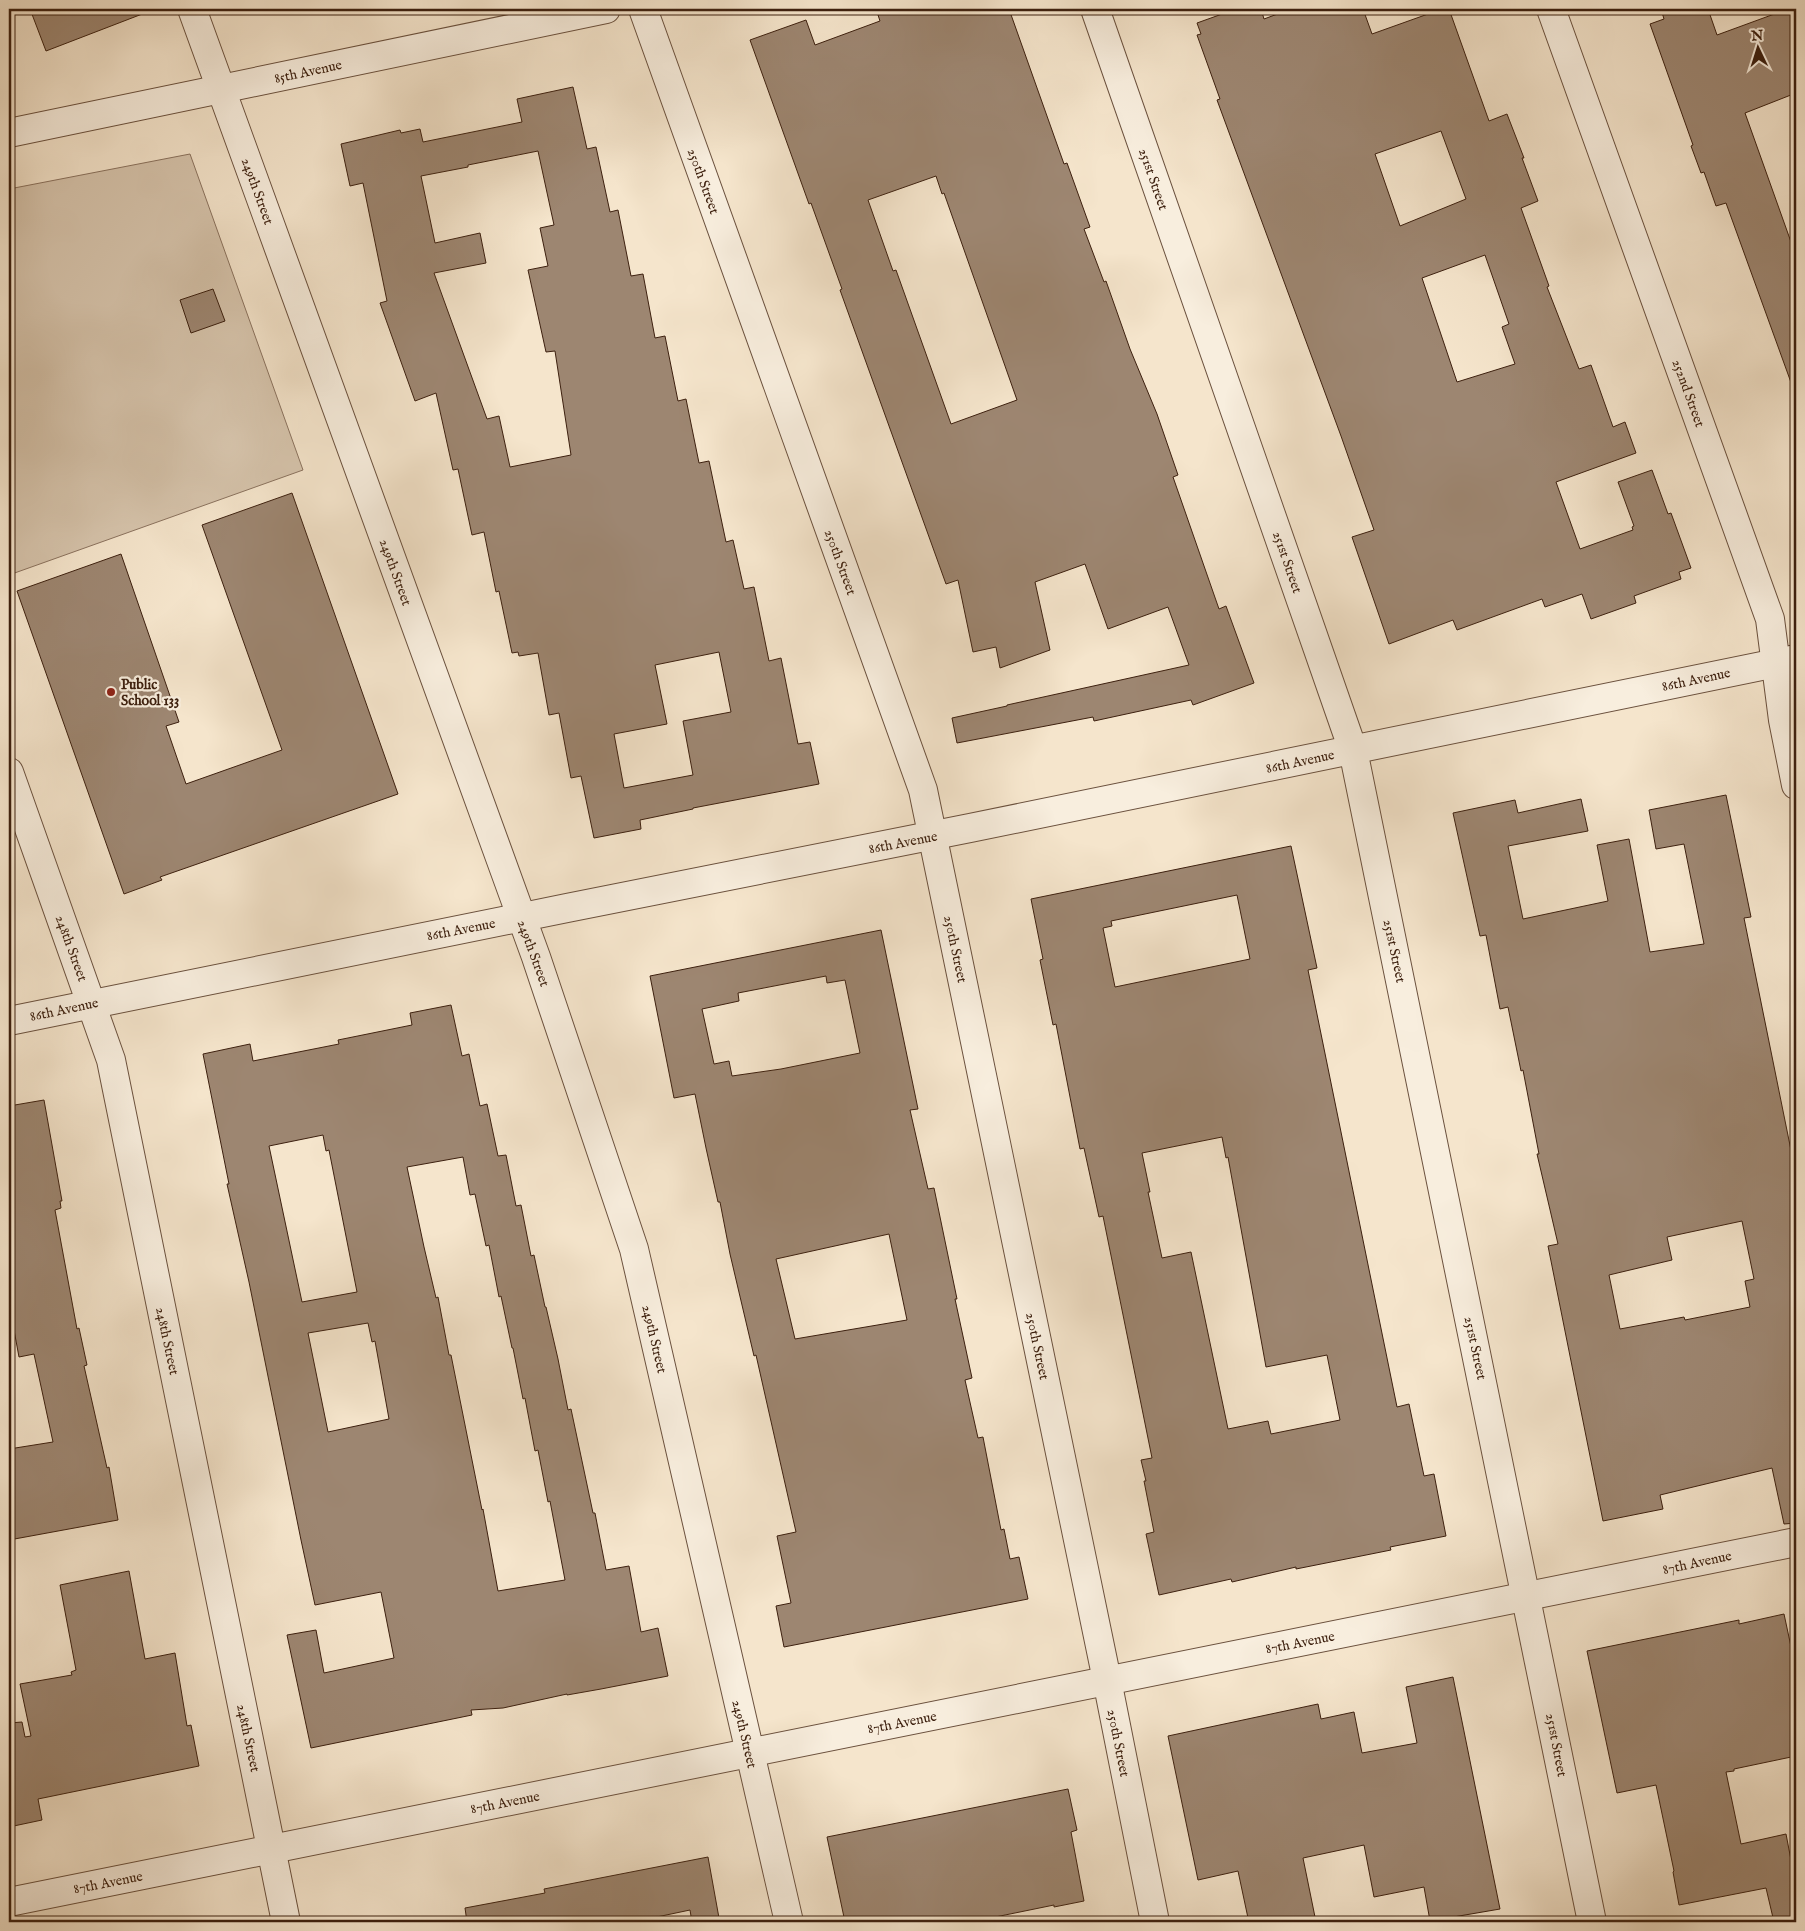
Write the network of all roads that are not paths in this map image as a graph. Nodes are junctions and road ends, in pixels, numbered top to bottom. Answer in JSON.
{"nodes":[{"id":1,"x":192,"y":9,"type":"edge"},
{"id":2,"x":606,"y":9,"type":"edge"},
{"id":3,"x":643,"y":9,"type":"edge"},
{"id":4,"x":1095,"y":9,"type":"edge"},
{"id":5,"x":1551,"y":9,"type":"edge"},
{"id":6,"x":221,"y":89,"type":"junction"},
{"id":7,"x":9,"y":132,"type":"edge"},
{"id":8,"x":1786,"y":661,"type":"edge"},
{"id":9,"x":1353,"y":750,"type":"junction"},
{"id":10,"x":9,"y":772,"type":"edge"},
{"id":11,"x":1796,"y":785,"type":"edge"},
{"id":12,"x":933,"y":836,"type":"junction"},
{"id":13,"x":521,"y":917,"type":"junction"},
{"id":14,"x":92,"y":1003,"type":"junction"},
{"id":15,"x":9,"y":1021,"type":"edge"},
{"id":16,"x":1796,"y":1542,"type":"edge"},
{"id":17,"x":1527,"y":1596,"type":"junction"},
{"id":18,"x":1107,"y":1680,"type":"junction"},
{"id":19,"x":749,"y":1752,"type":"junction"},
{"id":20,"x":272,"y":1849,"type":"junction"},
{"id":21,"x":9,"y":1902,"type":"edge"},
{"id":22,"x":286,"y":1922,"type":"edge"},
{"id":23,"x":789,"y":1922,"type":"edge"},
{"id":24,"x":1155,"y":1922,"type":"edge"},
{"id":25,"x":1592,"y":1922,"type":"edge"}],
"edges":[{"from":1,"to":6,"type":"street","name":"249th Street"},
{"from":2,"to":6,"type":"street","name":"85th Avenue"},
{"from":3,"to":12,"type":"street","name":"250th Street"},
{"from":4,"to":9,"type":"street","name":"251st Street"},
{"from":5,"to":8,"type":"street","name":"252nd Street"},
{"from":6,"to":7,"type":"street","name":"85th Avenue"},
{"from":6,"to":13,"type":"street","name":"249th Street"},
{"from":8,"to":9,"type":"street","name":"86th Avenue"},
{"from":8,"to":11,"type":"street","name":"252nd Street"},
{"from":9,"to":12,"type":"street","name":"86th Avenue"},
{"from":9,"to":17,"type":"street","name":"251st Street"},
{"from":10,"to":14,"type":"street","name":"248th Street"},
{"from":12,"to":13,"type":"street","name":"86th Avenue"},
{"from":12,"to":18,"type":"street","name":"250th Street"},
{"from":13,"to":14,"type":"street","name":"86th Avenue"},
{"from":13,"to":19,"type":"street","name":"249th Street"},
{"from":14,"to":15,"type":"street","name":"86th Avenue"},
{"from":14,"to":20,"type":"street","name":"248th Street"},
{"from":16,"to":17,"type":"street","name":"87th Avenue"},
{"from":17,"to":18,"type":"street","name":"87th Avenue"},
{"from":17,"to":25,"type":"street","name":"251st Street"},
{"from":18,"to":19,"type":"street","name":"87th Avenue"},
{"from":18,"to":24,"type":"street","name":"250th Street"},
{"from":19,"to":20,"type":"street","name":"87th Avenue"},
{"from":19,"to":23,"type":"street","name":"249th Street"},
{"from":20,"to":21,"type":"street","name":"87th Avenue"},
{"from":20,"to":22,"type":"street","name":"248th Street"}]}
